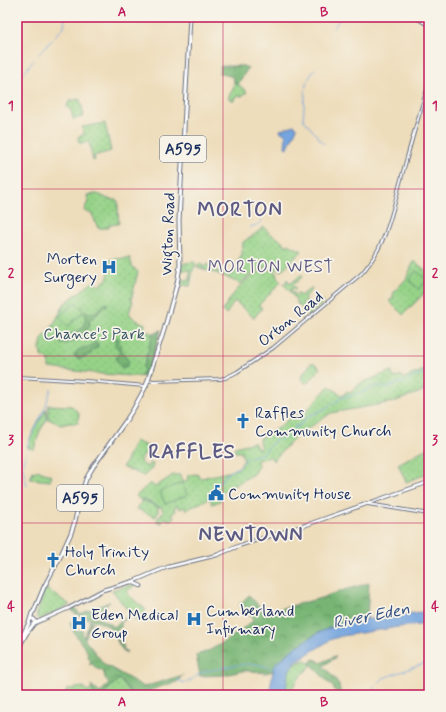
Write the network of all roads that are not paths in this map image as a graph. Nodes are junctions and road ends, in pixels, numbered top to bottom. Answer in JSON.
{"nodes":[{"id":1,"x":190,"y":17,"type":"edge"},
{"id":2,"x":416,"y":17,"type":"edge"},
{"id":3,"x":429,"y":25,"type":"edge"},
{"id":4,"x":429,"y":84,"type":"edge"},
{"id":5,"x":17,"y":377,"type":"edge"},
{"id":6,"x":148,"y":380,"type":"junction"},
{"id":7,"x":146,"y":386,"type":"junction"},
{"id":8,"x":429,"y":482,"type":"edge"},
{"id":9,"x":374,"y":503,"type":"junction"},
{"id":10,"x":429,"y":514,"type":"edge"},
{"id":11,"x":131,"y":582,"type":"junction"},
{"id":12,"x":140,"y":586,"type":"dead end"},
{"id":13,"x":33,"y":621,"type":"junction"},
{"id":14,"x":17,"y":646,"type":"edge"},
{"id":15,"x":17,"y":651,"type":"edge"}],
"edges":[{"from":1,"to":6,"type":"main road","name":"Wigton Road","number":"A595"},
{"from":2,"to":3,"type":"main road"},
{"from":4,"to":6,"type":"street","name":"Orton Road"},
{"from":5,"to":7,"type":"street"},
{"from":6,"to":7,"type":"main road","name":"Wigton Road","number":"A595"},
{"from":7,"to":13,"type":"main road","name":"Wigton Road","number":"A595"},
{"from":8,"to":9,"type":"main road"},
{"from":9,"to":10,"type":"street"},
{"from":9,"to":11,"type":"main road"},
{"from":11,"to":12,"type":"main road"},
{"from":11,"to":13,"type":"main road"},
{"from":13,"to":14,"type":"main road","number":"A595"},
{"from":13,"to":15,"type":"main road","number":"A595"}]}
